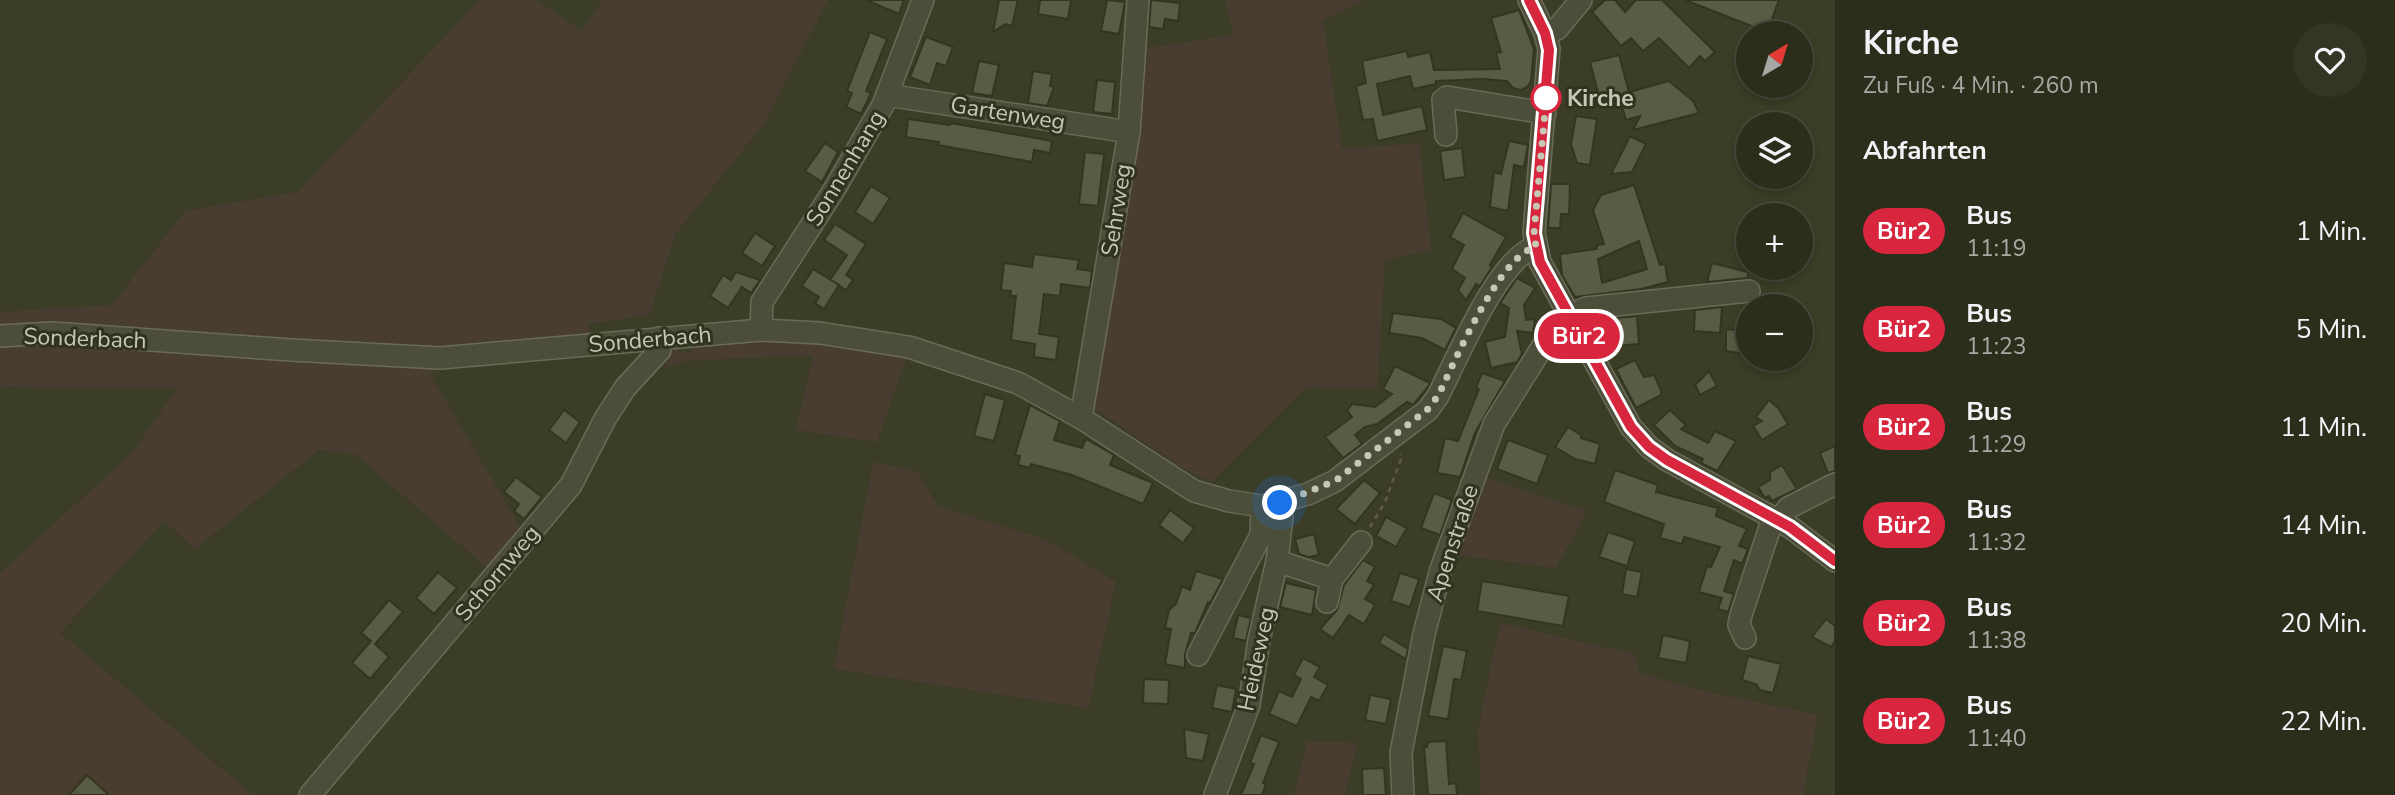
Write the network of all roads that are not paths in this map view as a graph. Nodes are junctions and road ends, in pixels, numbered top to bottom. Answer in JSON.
{"nodes":[{"id":1,"x":923,"y":0,"type":"edge"},
{"id":2,"x":1138,"y":0,"type":"edge"},
{"id":3,"x":1530,"y":0,"type":"edge"},
{"id":4,"x":1581,"y":0,"type":"edge"},
{"id":5,"x":1545,"y":33,"type":"junction"},
{"id":6,"x":887,"y":94,"type":"junction"},
{"id":7,"x":1545,"y":114,"type":"junction"},
{"id":8,"x":1129,"y":132,"type":"junction"},
{"id":9,"x":1446,"y":135,"type":"dead end"},
{"id":10,"x":1536,"y":247,"type":"junction"},
{"id":11,"x":1749,"y":291,"type":"dead end"},
{"id":12,"x":1567,"y":316,"type":"junction"},
{"id":13,"x":761,"y":330,"type":"junction"},
{"id":14,"x":0,"y":336,"type":"edge"},
{"id":15,"x":659,"y":338,"type":"junction"},
{"id":16,"x":1082,"y":418,"type":"junction"},
{"id":17,"x":1835,"y":484,"type":"edge"},
{"id":18,"x":1271,"y":504,"type":"junction"},
{"id":19,"x":1776,"y":519,"type":"junction"},
{"id":20,"x":1361,"y":542,"type":"road end"},
{"id":21,"x":1277,"y":561,"type":"junction"},
{"id":22,"x":1835,"y":561,"type":"edge"},
{"id":23,"x":1332,"y":579,"type":"junction"},
{"id":24,"x":1327,"y":602,"type":"dead end"},
{"id":25,"x":1745,"y":638,"type":"dead end"},
{"id":26,"x":1198,"y":655,"type":"dead end"},
{"id":27,"x":310,"y":795,"type":"edge"},
{"id":28,"x":1215,"y":795,"type":"edge"},
{"id":29,"x":1403,"y":795,"type":"edge"}],
"edges":[{"from":1,"to":6,"type":"street","name":"Sonnenhang"},
{"from":2,"to":8,"type":"street","name":"Sehrweg"},
{"from":3,"to":5,"type":"street"},
{"from":4,"to":5,"type":"street"},
{"from":5,"to":7,"type":"street"},
{"from":6,"to":8,"type":"street","name":"Gartenweg"},
{"from":6,"to":13,"type":"street","name":"Sonnenhang"},
{"from":7,"to":9,"type":"street"},
{"from":7,"to":10,"type":"street"},
{"from":8,"to":16,"type":"street","name":"Sehrweg"},
{"from":10,"to":12,"type":"street"},
{"from":10,"to":18,"type":"street"},
{"from":11,"to":12,"type":"street"},
{"from":12,"to":19,"type":"street"},
{"from":12,"to":29,"type":"street","name":"Apenstraße"},
{"from":13,"to":15,"type":"street","name":"Sonderbach"},
{"from":13,"to":16,"type":"street","name":"Sonderbach"},
{"from":14,"to":15,"type":"street","name":"Sonderbach"},
{"from":15,"to":27,"type":"street","name":"Schornweg"},
{"from":16,"to":18,"type":"street","name":"Sonderbach"},
{"from":17,"to":19,"type":"street"},
{"from":18,"to":21,"type":"street","name":"Heideweg"},
{"from":18,"to":26,"type":"street"},
{"from":19,"to":22,"type":"street"},
{"from":19,"to":25,"type":"street"},
{"from":20,"to":23,"type":"street"},
{"from":21,"to":23,"type":"street"},
{"from":21,"to":28,"type":"street","name":"Heideweg"},
{"from":23,"to":24,"type":"street"}]}
